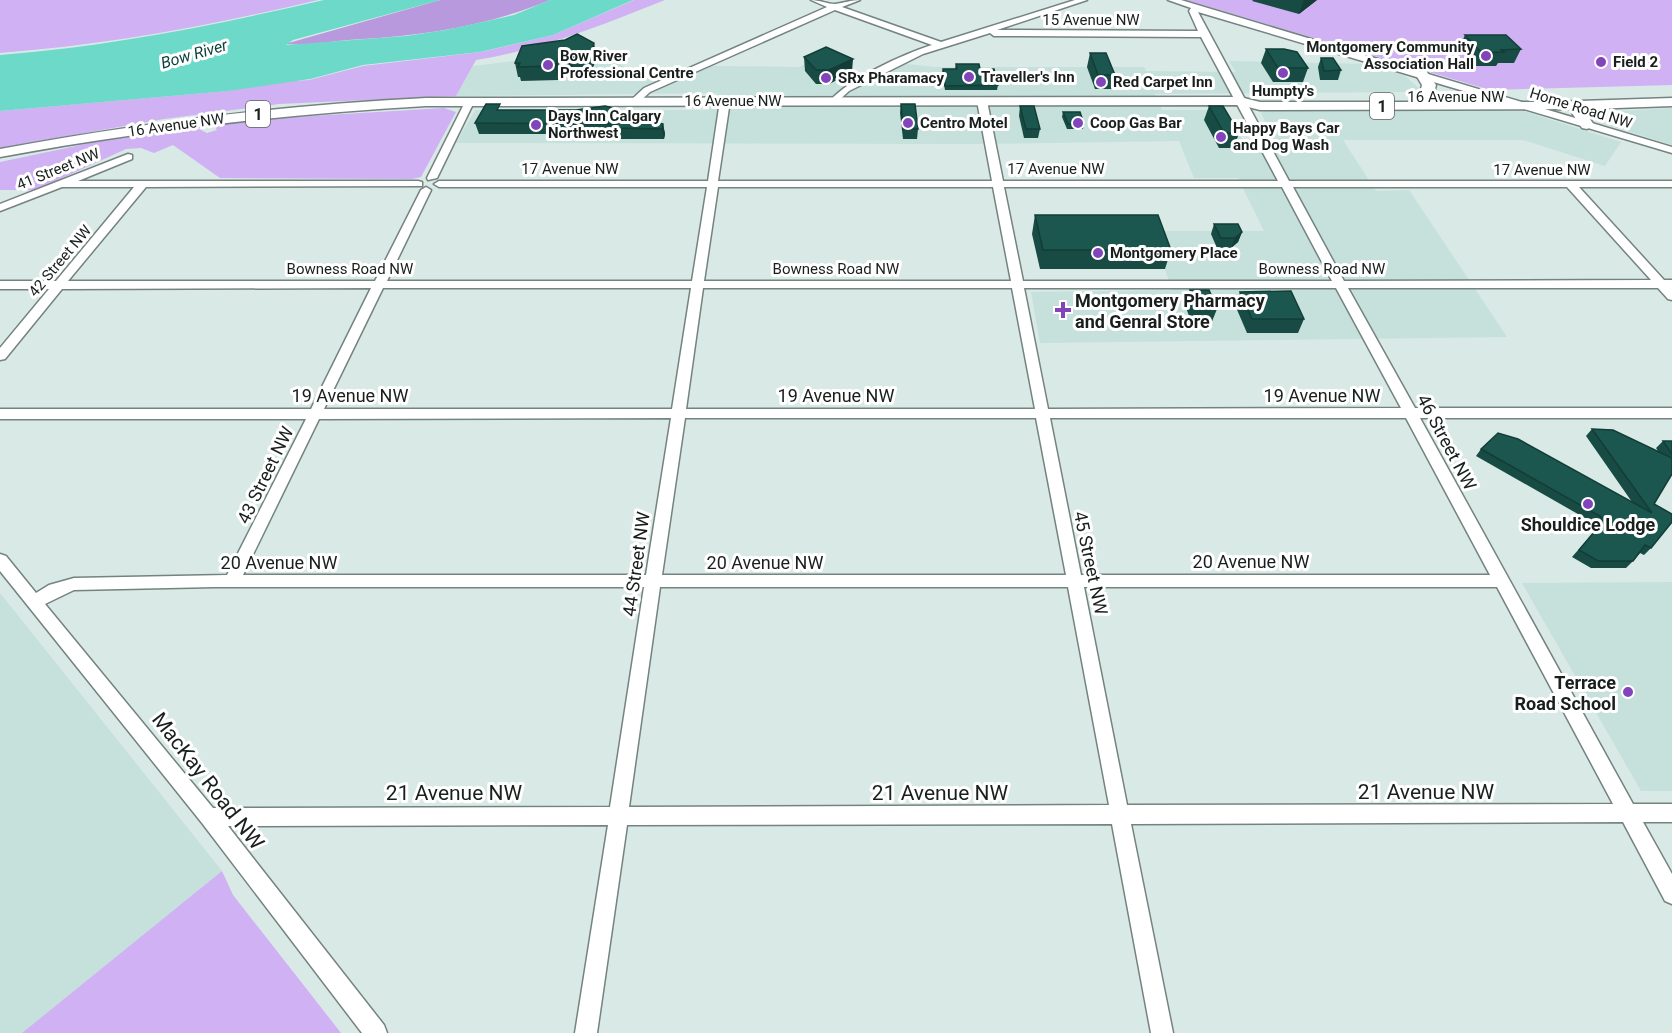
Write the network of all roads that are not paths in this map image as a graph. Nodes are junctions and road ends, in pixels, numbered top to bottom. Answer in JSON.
{"nodes":[{"id":1,"x":815,"y":0,"type":"edge"},
{"id":2,"x":856,"y":0,"type":"edge"},
{"id":3,"x":1083,"y":0,"type":"edge"},
{"id":4,"x":1172,"y":0,"type":"edge"},
{"id":5,"x":834,"y":7,"type":"junction"},
{"id":6,"x":1198,"y":8,"type":"junction"},
{"id":7,"x":978,"y":33,"type":"junction"},
{"id":8,"x":1204,"y":34,"type":"junction"},
{"id":9,"x":940,"y":45,"type":"junction"},
{"id":10,"x":1422,"y":75,"type":"junction"},
{"id":11,"x":1672,"y":93,"type":"edge"},
{"id":12,"x":1426,"y":97,"type":"junction"},
{"id":13,"x":1493,"y":97,"type":"junction"},
{"id":14,"x":635,"y":101,"type":"junction"},
{"id":15,"x":725,"y":101,"type":"junction"},
{"id":16,"x":835,"y":101,"type":"junction"},
{"id":17,"x":982,"y":101,"type":"junction"},
{"id":18,"x":1240,"y":101,"type":"junction"},
{"id":19,"x":469,"y":102,"type":"junction"},
{"id":20,"x":1672,"y":102,"type":"edge"},
{"id":21,"x":1524,"y":106,"type":"junction"},
{"id":22,"x":1584,"y":106,"type":"junction"},
{"id":23,"x":1587,"y":125,"type":"junction"},
{"id":24,"x":49,"y":146,"type":"junction"},
{"id":25,"x":1672,"y":150,"type":"edge"},
{"id":26,"x":0,"y":153,"type":"edge"},
{"id":27,"x":128,"y":157,"type":"dead end"},
{"id":28,"x":0,"y":159,"type":"edge"},
{"id":29,"x":436,"y":181,"type":"junction"},
{"id":30,"x":61,"y":184,"type":"junction"},
{"id":31,"x":713,"y":184,"type":"junction"},
{"id":32,"x":997,"y":184,"type":"junction"},
{"id":33,"x":1285,"y":184,"type":"junction"},
{"id":34,"x":1672,"y":184,"type":"edge"},
{"id":35,"x":142,"y":185,"type":"junction"},
{"id":36,"x":1571,"y":185,"type":"junction"},
{"id":37,"x":422,"y":187,"type":"junction"},
{"id":38,"x":0,"y":208,"type":"edge"},
{"id":39,"x":697,"y":283,"type":"junction"},
{"id":40,"x":1340,"y":284,"type":"junction"},
{"id":41,"x":1667,"y":284,"type":"edge"},
{"id":42,"x":0,"y":285,"type":"edge"},
{"id":43,"x":59,"y":285,"type":"junction"},
{"id":44,"x":379,"y":285,"type":"junction"},
{"id":45,"x":1015,"y":285,"type":"junction"},
{"id":46,"x":1672,"y":296,"type":"edge"},
{"id":47,"x":0,"y":356,"type":"edge"},
{"id":48,"x":1410,"y":412,"type":"junction"},
{"id":49,"x":315,"y":413,"type":"junction"},
{"id":50,"x":677,"y":413,"type":"junction"},
{"id":51,"x":1041,"y":413,"type":"junction"},
{"id":52,"x":1672,"y":413,"type":"edge"},
{"id":53,"x":0,"y":414,"type":"edge"},
{"id":54,"x":0,"y":560,"type":"edge"},
{"id":55,"x":1076,"y":580,"type":"junction"},
{"id":56,"x":232,"y":581,"type":"junction"},
{"id":57,"x":1499,"y":581,"type":"junction"},
{"id":58,"x":653,"y":582,"type":"junction"},
{"id":59,"x":34,"y":602,"type":"junction"},
{"id":60,"x":1627,"y":813,"type":"junction"},
{"id":61,"x":1672,"y":813,"type":"edge"},
{"id":62,"x":619,"y":815,"type":"junction"},
{"id":63,"x":1121,"y":816,"type":"junction"},
{"id":64,"x":209,"y":817,"type":"junction"},
{"id":65,"x":1672,"y":894,"type":"edge"},
{"id":66,"x":376,"y":1033,"type":"edge"},
{"id":67,"x":586,"y":1033,"type":"edge"},
{"id":68,"x":1162,"y":1033,"type":"edge"}],
"edges":[{"from":1,"to":5,"type":"street"},
{"from":2,"to":5,"type":"street"},
{"from":3,"to":7,"type":"street"},
{"from":4,"to":6,"type":"street","name":"Home Road NW"},
{"from":5,"to":9,"type":"street"},
{"from":5,"to":14,"type":"street"},
{"from":6,"to":8,"type":"street","name":"46 Street NW"},
{"from":6,"to":10,"type":"street","name":"Home Road NW"},
{"from":7,"to":8,"type":"street","name":"15 Avenue NW"},
{"from":7,"to":9,"type":"street"},
{"from":8,"to":18,"type":"street","name":"46 Street NW"},
{"from":9,"to":16,"type":"street"},
{"from":10,"to":12,"type":"highway"},
{"from":10,"to":13,"type":"street","name":"Home Road NW"},
{"from":11,"to":13,"type":"highway","name":"16 Avenue NW","number":"1"},
{"from":12,"to":13,"type":"highway","name":"16 Avenue NW","number":"1"},
{"from":12,"to":18,"type":"highway","name":"16 Avenue NW","number":"1"},
{"from":13,"to":21,"type":"street","name":"Home Road NW"},
{"from":14,"to":15,"type":"highway","name":"16 Avenue NW","number":"1"},
{"from":14,"to":19,"type":"highway","name":"16 Avenue NW","number":"1"},
{"from":15,"to":16,"type":"highway","name":"16 Avenue NW","number":"1"},
{"from":15,"to":31,"type":"street","name":"44 Street NW"},
{"from":16,"to":17,"type":"highway","name":"16 Avenue NW","number":"1"},
{"from":17,"to":18,"type":"highway","name":"16 Avenue NW","number":"1"},
{"from":17,"to":32,"type":"street","name":"45 Street NW"},
{"from":18,"to":21,"type":"highway","name":"16 Avenue NW","number":"1"},
{"from":18,"to":33,"type":"street","name":"46 Street NW"},
{"from":19,"to":24,"type":"highway","name":"16 Avenue NW","number":"1"},
{"from":19,"to":29,"type":"street"},
{"from":20,"to":22,"type":"highway","name":"16 Avenue NW","number":"1"},
{"from":21,"to":22,"type":"highway","name":"16 Avenue NW","number":"1"},
{"from":21,"to":23,"type":"street","name":"Home Road NW"},
{"from":22,"to":23,"type":"highway"},
{"from":23,"to":25,"type":"street","name":"Home Road NW"},
{"from":24,"to":26,"type":"highway","name":"16 Avenue NW","number":"1"},
{"from":24,"to":28,"type":"highway","name":"16 Avenue NW","number":"1"},
{"from":27,"to":30,"type":"street","name":"41 Street NW"},
{"from":29,"to":31,"type":"street","name":"17 Avenue NW"},
{"from":29,"to":37,"type":"street"},
{"from":30,"to":35,"type":"street"},
{"from":30,"to":38,"type":"street","name":"41 Street NW"},
{"from":31,"to":32,"type":"street","name":"17 Avenue NW"},
{"from":31,"to":39,"type":"street","name":"44 Street NW"},
{"from":32,"to":33,"type":"street","name":"17 Avenue NW"},
{"from":32,"to":45,"type":"street","name":"45 Street NW"},
{"from":33,"to":36,"type":"street","name":"17 Avenue NW"},
{"from":33,"to":40,"type":"street","name":"46 Street NW"},
{"from":34,"to":36,"type":"street","name":"17 Avenue NW"},
{"from":35,"to":37,"type":"street"},
{"from":35,"to":43,"type":"street","name":"42 Street NW"},
{"from":36,"to":41,"type":"street"},
{"from":37,"to":44,"type":"street","name":"43 Street NW"},
{"from":39,"to":44,"type":"street","name":"Bowness Road NW"},
{"from":39,"to":45,"type":"street","name":"Bowness Road NW"},
{"from":39,"to":50,"type":"street","name":"44 Street NW"},
{"from":40,"to":41,"type":"street","name":"Bowness Road NW"},
{"from":40,"to":45,"type":"street","name":"Bowness Road NW"},
{"from":40,"to":48,"type":"street","name":"46 Street NW"},
{"from":41,"to":46,"type":"street"},
{"from":42,"to":43,"type":"street","name":"Bowness Road NW"},
{"from":43,"to":44,"type":"street","name":"Bowness Road NW"},
{"from":43,"to":47,"type":"street","name":"42 Street NW"},
{"from":44,"to":49,"type":"street","name":"43 Street NW"},
{"from":45,"to":51,"type":"street","name":"45 Street NW"},
{"from":48,"to":51,"type":"street","name":"19 Avenue NW"},
{"from":48,"to":52,"type":"street","name":"19 Avenue NW"},
{"from":48,"to":57,"type":"street","name":"46 Street NW"},
{"from":49,"to":50,"type":"street","name":"19 Avenue NW"},
{"from":49,"to":53,"type":"street","name":"19 Avenue NW"},
{"from":49,"to":56,"type":"street","name":"43 Street NW"},
{"from":50,"to":51,"type":"street","name":"19 Avenue NW"},
{"from":50,"to":58,"type":"street","name":"44 Street NW"},
{"from":51,"to":55,"type":"street","name":"45 Street NW"},
{"from":54,"to":59,"type":"street","name":"MacKay Road NW"},
{"from":55,"to":57,"type":"street","name":"20 Avenue NW"},
{"from":55,"to":58,"type":"street","name":"20 Avenue NW"},
{"from":55,"to":63,"type":"street","name":"45 Street NW"},
{"from":56,"to":58,"type":"street","name":"20 Avenue NW"},
{"from":56,"to":59,"type":"street","name":"20 Avenue NW"},
{"from":57,"to":60,"type":"street","name":"46 Street NW"},
{"from":58,"to":62,"type":"street","name":"44 Street NW"},
{"from":59,"to":64,"type":"street","name":"MacKay Road NW"},
{"from":60,"to":61,"type":"street","name":"21 Avenue NW"},
{"from":60,"to":63,"type":"street","name":"21 Avenue NW"},
{"from":60,"to":65,"type":"street","name":"46 Street NW"},
{"from":62,"to":63,"type":"street","name":"21 Avenue NW"},
{"from":62,"to":64,"type":"street","name":"21 Avenue NW"},
{"from":62,"to":67,"type":"street","name":"44 Street NW"},
{"from":63,"to":68,"type":"street","name":"45 Street NW"},
{"from":64,"to":66,"type":"street","name":"MacKay Road NW"}]}
